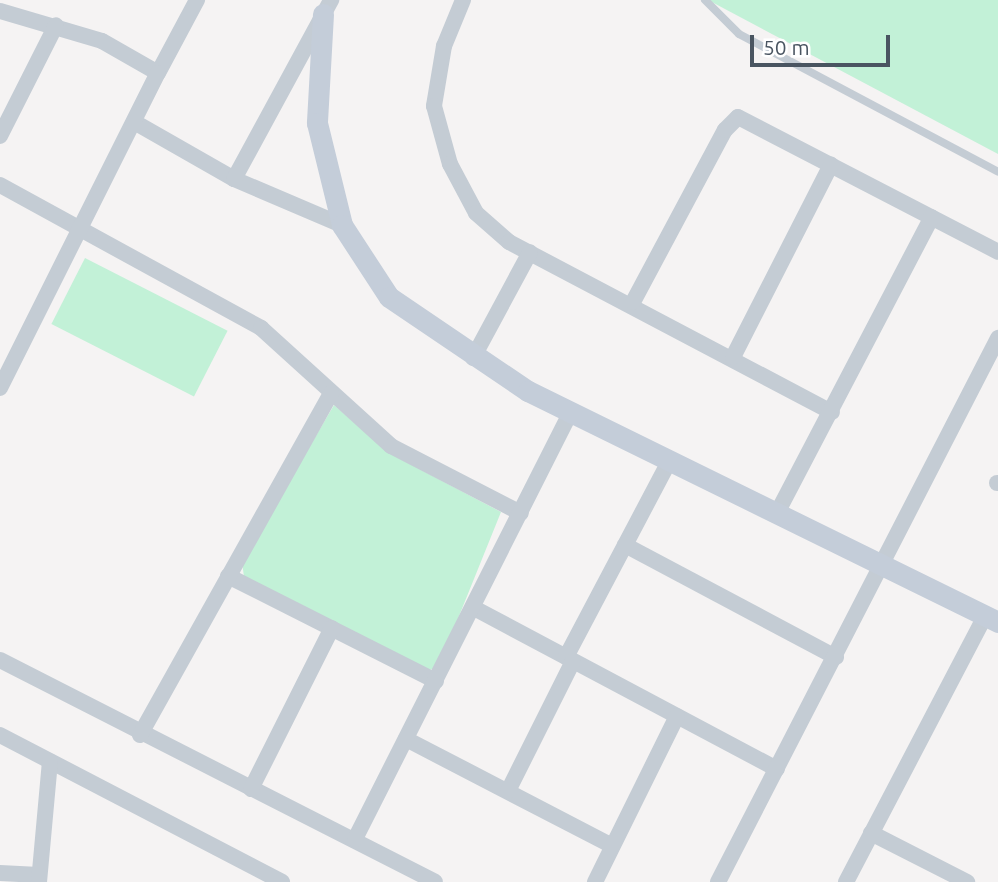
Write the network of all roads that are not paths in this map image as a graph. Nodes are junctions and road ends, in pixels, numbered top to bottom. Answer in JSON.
{"nodes":[{"id":1,"x":197,"y":0,"type":"edge"},
{"id":2,"x":463,"y":0,"type":"edge"},
{"id":3,"x":705,"y":0,"type":"edge"},
{"id":4,"x":327,"y":7,"type":"edge"},
{"id":5,"x":0,"y":11,"type":"edge"},
{"id":6,"x":55,"y":25,"type":"junction"},
{"id":7,"x":158,"y":73,"type":"junction"},
{"id":8,"x":136,"y":123,"type":"junction"},
{"id":9,"x":0,"y":136,"type":"edge"},
{"id":10,"x":831,"y":165,"type":"junction"},
{"id":11,"x":998,"y":172,"type":"edge"},
{"id":12,"x":234,"y":179,"type":"junction"},
{"id":13,"x":0,"y":185,"type":"edge"},
{"id":14,"x":932,"y":217,"type":"junction"},
{"id":15,"x":342,"y":225,"type":"junction"},
{"id":16,"x":80,"y":233,"type":"junction"},
{"id":17,"x":530,"y":252,"type":"junction"},
{"id":18,"x":998,"y":252,"type":"edge"},
{"id":19,"x":632,"y":302,"type":"junction"},
{"id":20,"x":998,"y":338,"type":"edge"},
{"id":21,"x":733,"y":357,"type":"junction"},
{"id":22,"x":473,"y":358,"type":"junction"},
{"id":23,"x":993,"y":359,"type":"edge"},
{"id":24,"x":0,"y":388,"type":"edge"},
{"id":25,"x":331,"y":393,"type":"junction"},
{"id":26,"x":832,"y":412,"type":"junction"},
{"id":27,"x":570,"y":413,"type":"junction"},
{"id":28,"x":669,"y":462,"type":"junction"},
{"id":29,"x":520,"y":513,"type":"junction"},
{"id":30,"x":776,"y":515,"type":"junction"},
{"id":31,"x":625,"y":545,"type":"junction"},
{"id":32,"x":884,"y":564,"type":"junction"},
{"id":33,"x":228,"y":576,"type":"junction"},
{"id":34,"x":474,"y":608,"type":"junction"},
{"id":35,"x":991,"y":619,"type":"edge"},
{"id":36,"x":332,"y":628,"type":"junction"},
{"id":37,"x":836,"y":657,"type":"junction"},
{"id":38,"x":570,"y":659,"type":"junction"},
{"id":39,"x":0,"y":660,"type":"edge"},
{"id":40,"x":436,"y":681,"type":"junction"},
{"id":41,"x":677,"y":716,"type":"junction"},
{"id":42,"x":0,"y":735,"type":"edge"},
{"id":43,"x":140,"y":735,"type":"junction"},
{"id":44,"x":406,"y":739,"type":"junction"},
{"id":45,"x":50,"y":761,"type":"junction"},
{"id":46,"x":777,"y":769,"type":"junction"},
{"id":47,"x":251,"y":789,"type":"junction"},
{"id":48,"x":508,"y":791,"type":"junction"},
{"id":49,"x":871,"y":833,"type":"junction"},
{"id":50,"x":355,"y":839,"type":"junction"},
{"id":51,"x":612,"y":846,"type":"junction"},
{"id":52,"x":0,"y":873,"type":"edge"},
{"id":53,"x":39,"y":878,"type":"edge"},
{"id":54,"x":282,"y":882,"type":"edge"},
{"id":55,"x":435,"y":882,"type":"edge"},
{"id":56,"x":595,"y":882,"type":"edge"},
{"id":57,"x":718,"y":882,"type":"edge"},
{"id":58,"x":846,"y":882,"type":"edge"},
{"id":59,"x":967,"y":882,"type":"edge"}],
"edges":[{"from":1,"to":7,"type":"street"},
{"from":2,"to":17,"type":"street"},
{"from":3,"to":11,"type":"lane"},
{"from":4,"to":12,"type":"street"},
{"from":4,"to":15,"type":"street"},
{"from":5,"to":6,"type":"street"},
{"from":6,"to":7,"type":"street"},
{"from":6,"to":9,"type":"street"},
{"from":7,"to":8,"type":"street"},
{"from":8,"to":12,"type":"street"},
{"from":8,"to":16,"type":"street"},
{"from":10,"to":14,"type":"street"},
{"from":10,"to":19,"type":"street"},
{"from":10,"to":21,"type":"street"},
{"from":12,"to":15,"type":"street"},
{"from":13,"to":16,"type":"street"},
{"from":14,"to":18,"type":"street"},
{"from":14,"to":26,"type":"street"},
{"from":15,"to":22,"type":"street"},
{"from":16,"to":24,"type":"street"},
{"from":16,"to":25,"type":"street"},
{"from":17,"to":19,"type":"street"},
{"from":17,"to":22,"type":"street"},
{"from":19,"to":21,"type":"street"},
{"from":20,"to":23,"type":"street"},
{"from":21,"to":26,"type":"street"},
{"from":22,"to":27,"type":"street"},
{"from":23,"to":32,"type":"street"},
{"from":25,"to":29,"type":"street"},
{"from":25,"to":33,"type":"street"},
{"from":26,"to":30,"type":"street"},
{"from":27,"to":28,"type":"street"},
{"from":27,"to":29,"type":"street"},
{"from":28,"to":30,"type":"street"},
{"from":28,"to":31,"type":"street"},
{"from":29,"to":34,"type":"street"},
{"from":30,"to":32,"type":"street"},
{"from":31,"to":37,"type":"street"},
{"from":31,"to":38,"type":"street"},
{"from":32,"to":35,"type":"street"},
{"from":32,"to":37,"type":"street"},
{"from":33,"to":36,"type":"street"},
{"from":33,"to":43,"type":"street"},
{"from":34,"to":38,"type":"street"},
{"from":34,"to":40,"type":"street"},
{"from":35,"to":49,"type":"street"},
{"from":36,"to":40,"type":"street"},
{"from":36,"to":47,"type":"street"},
{"from":37,"to":46,"type":"street"},
{"from":38,"to":41,"type":"street"},
{"from":38,"to":48,"type":"street"},
{"from":39,"to":43,"type":"street"},
{"from":40,"to":44,"type":"street"},
{"from":41,"to":46,"type":"street"},
{"from":41,"to":51,"type":"street"},
{"from":42,"to":45,"type":"street"},
{"from":43,"to":47,"type":"street"},
{"from":44,"to":48,"type":"street"},
{"from":44,"to":50,"type":"street"},
{"from":45,"to":53,"type":"street"},
{"from":45,"to":54,"type":"street"},
{"from":46,"to":57,"type":"street"},
{"from":47,"to":50,"type":"street"},
{"from":48,"to":51,"type":"street"},
{"from":49,"to":58,"type":"street"},
{"from":49,"to":59,"type":"street"},
{"from":50,"to":55,"type":"street"},
{"from":51,"to":56,"type":"street"},
{"from":52,"to":53,"type":"street"}]}
